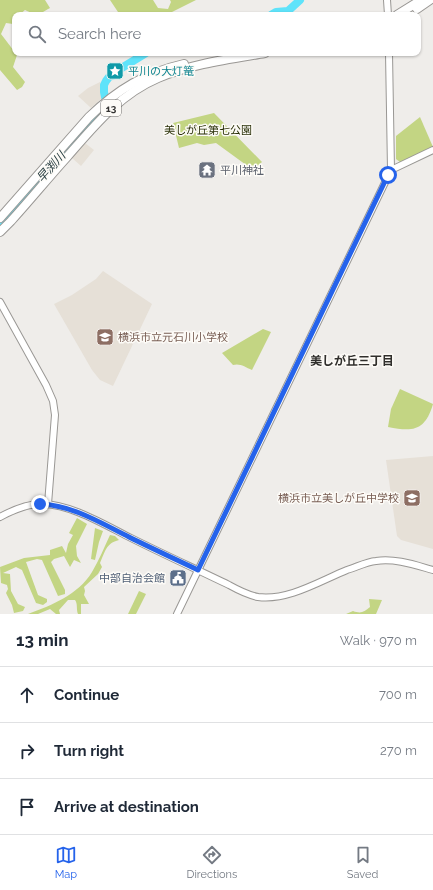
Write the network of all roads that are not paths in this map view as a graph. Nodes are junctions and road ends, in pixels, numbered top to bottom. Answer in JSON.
{"nodes":[{"id":1,"x":387,"y":0,"type":"edge"},
{"id":2,"x":421,"y":0,"type":"edge"},
{"id":3,"x":430,"y":0,"type":"edge"},
{"id":4,"x":388,"y":12,"type":"edge"},
{"id":5,"x":402,"y":12,"type":"edge"},
{"id":6,"x":412,"y":12,"type":"edge"},
{"id":7,"x":225,"y":56,"type":"edge"},
{"id":8,"x":250,"y":56,"type":"edge"},
{"id":9,"x":389,"y":56,"type":"edge"},
{"id":10,"x":433,"y":150,"type":"edge"},
{"id":11,"x":391,"y":170,"type":"junction"},
{"id":12,"x":0,"y":218,"type":"edge"},
{"id":13,"x":0,"y":232,"type":"edge"},
{"id":14,"x":0,"y":302,"type":"edge"},
{"id":15,"x":48,"y":504,"type":"junction"},
{"id":16,"x":0,"y":517,"type":"edge"},
{"id":17,"x":198,"y":570,"type":"junction"},
{"id":18,"x":433,"y":570,"type":"edge"},
{"id":19,"x":176,"y":614,"type":"edge"}],
"edges":[{"from":1,"to":4,"type":"street"},
{"from":2,"to":5,"type":"main road"},
{"from":3,"to":6,"type":"main road"},
{"from":7,"to":12,"type":"main road","number":"13"},
{"from":8,"to":13,"type":"main road","number":"13"},
{"from":9,"to":11,"type":"street"},
{"from":10,"to":11,"type":"street"},
{"from":11,"to":17,"type":"street"},
{"from":14,"to":15,"type":"street"},
{"from":15,"to":16,"type":"street"},
{"from":15,"to":17,"type":"street"},
{"from":17,"to":18,"type":"street"},
{"from":17,"to":19,"type":"street"}]}
